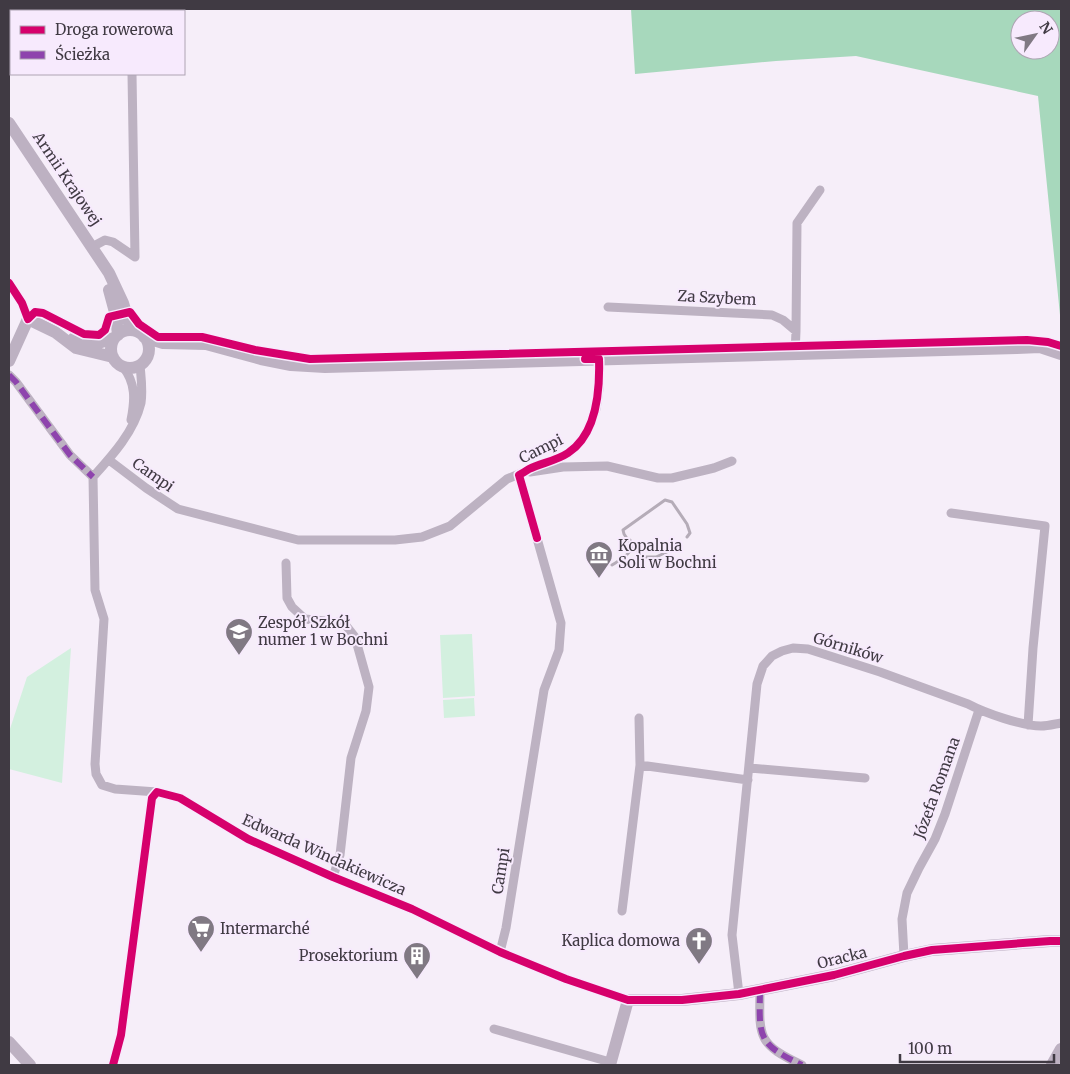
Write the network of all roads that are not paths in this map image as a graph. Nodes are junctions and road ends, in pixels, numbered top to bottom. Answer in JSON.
{"nodes":[{"id":1,"x":132,"y":75,"type":"edge"},
{"id":2,"x":9,"y":123,"type":"edge"},
{"id":3,"x":820,"y":190,"type":"dead end"},
{"id":4,"x":94,"y":251,"type":"junction"},
{"id":5,"x":9,"y":283,"type":"edge"},
{"id":6,"x":608,"y":307,"type":"dead end"},
{"id":7,"x":28,"y":318,"type":"junction"},
{"id":8,"x":132,"y":330,"type":"junction"},
{"id":9,"x":796,"y":331,"type":"junction"},
{"id":10,"x":55,"y":332,"type":"junction"},
{"id":11,"x":116,"y":337,"type":"junction"},
{"id":12,"x":144,"y":338,"type":"junction"},
{"id":13,"x":227,"y":351,"type":"junction"},
{"id":14,"x":796,"y":354,"type":"junction"},
{"id":15,"x":1061,"y":354,"type":"edge"},
{"id":16,"x":113,"y":357,"type":"junction"},
{"id":17,"x":599,"y":359,"type":"junction"},
{"id":18,"x":9,"y":361,"type":"edge"},
{"id":19,"x":143,"y":362,"type":"junction"},
{"id":20,"x":123,"y":367,"type":"junction"},
{"id":21,"x":9,"y":375,"type":"edge"},
{"id":22,"x":128,"y":432,"type":"junction"},
{"id":23,"x":109,"y":460,"type":"junction"},
{"id":24,"x":732,"y":461,"type":"dead end"},
{"id":25,"x":522,"y":474,"type":"junction"},
{"id":26,"x":93,"y":477,"type":"junction"},
{"id":27,"x":951,"y":513,"type":"dead end"},
{"id":28,"x":286,"y":563,"type":"dead end"},
{"id":29,"x":979,"y":710,"type":"junction"},
{"id":30,"x":639,"y":718,"type":"dead end"},
{"id":31,"x":1061,"y":723,"type":"edge"},
{"id":32,"x":1028,"y":725,"type":"junction"},
{"id":33,"x":640,"y":765,"type":"junction"},
{"id":34,"x":750,"y":768,"type":"junction"},
{"id":35,"x":865,"y":778,"type":"dead end"},
{"id":36,"x":748,"y":780,"type":"junction"},
{"id":37,"x":157,"y":792,"type":"junction"},
{"id":38,"x":333,"y":877,"type":"junction"},
{"id":39,"x":622,"y":910,"type":"dead end"},
{"id":40,"x":1061,"y":941,"type":"edge"},
{"id":41,"x":500,"y":952,"type":"junction"},
{"id":42,"x":904,"y":956,"type":"junction"},
{"id":43,"x":760,"y":991,"type":"junction"},
{"id":44,"x":739,"y":994,"type":"junction"},
{"id":45,"x":628,"y":1000,"type":"junction"},
{"id":46,"x":494,"y":1029,"type":"dead end"},
{"id":47,"x":9,"y":1042,"type":"edge"},
{"id":48,"x":1061,"y":1049,"type":"edge"},
{"id":49,"x":610,"y":1064,"type":"edge"},
{"id":50,"x":30,"y":1065,"type":"edge"},
{"id":51,"x":113,"y":1065,"type":"edge"},
{"id":52,"x":802,"y":1065,"type":"edge"},
{"id":53,"x":1052,"y":1065,"type":"edge"}],
"edges":[{"from":1,"to":4,"type":"street"},
{"from":2,"to":4,"type":"main road","name":"Armii Krajowej"},
{"from":3,"to":9,"type":"street"},
{"from":4,"to":8,"type":"main road","name":"Armii Krajowej"},
{"from":4,"to":11,"type":"main road","name":"Armii Krajowej"},
{"from":5,"to":7,"type":"street"},
{"from":6,"to":9,"type":"street","name":"Za Szybem"},
{"from":7,"to":10,"type":"main road"},
{"from":7,"to":18,"type":"main road"},
{"from":8,"to":11,"type":"main road"},
{"from":8,"to":12,"type":"main road"},
{"from":9,"to":14,"type":"street"},
{"from":10,"to":11,"type":"main road"},
{"from":10,"to":16,"type":"main road"},
{"from":11,"to":16,"type":"main road"},
{"from":12,"to":13,"type":"main road"},
{"from":12,"to":19,"type":"main road"},
{"from":13,"to":17,"type":"main road"},
{"from":13,"to":19,"type":"main road"},
{"from":14,"to":15,"type":"main road"},
{"from":14,"to":17,"type":"main road"},
{"from":16,"to":20,"type":"main road"},
{"from":17,"to":25,"type":"street","name":"Campi"},
{"from":19,"to":20,"type":"main road"},
{"from":19,"to":22,"type":"street"},
{"from":20,"to":22,"type":"street"},
{"from":21,"to":26,"type":"street"},
{"from":22,"to":23,"type":"street"},
{"from":23,"to":25,"type":"street","name":"Campi"},
{"from":23,"to":26,"type":"street"},
{"from":24,"to":25,"type":"street"},
{"from":25,"to":41,"type":"street","name":"Campi"},
{"from":26,"to":37,"type":"street","name":"Edwarda Windakiewicza"},
{"from":27,"to":32,"type":"street"},
{"from":28,"to":38,"type":"street"},
{"from":29,"to":32,"type":"street"},
{"from":29,"to":34,"type":"street","name":"Górników"},
{"from":29,"to":42,"type":"street","name":"Józefa Romana"},
{"from":30,"to":33,"type":"street"},
{"from":31,"to":32,"type":"street"},
{"from":33,"to":36,"type":"street"},
{"from":33,"to":39,"type":"street"},
{"from":34,"to":35,"type":"street"},
{"from":34,"to":36,"type":"street","name":"Górników"},
{"from":36,"to":44,"type":"street","name":"Górników"},
{"from":37,"to":38,"type":"street","name":"Edwarda Windakiewicza"},
{"from":37,"to":51,"type":"street"},
{"from":38,"to":41,"type":"street","name":"Edwarda Windakiewicza"},
{"from":40,"to":42,"type":"main road","name":"Oracka"},
{"from":41,"to":45,"type":"street","name":"Edwarda Windakiewicza"},
{"from":42,"to":43,"type":"main road","name":"Oracka"},
{"from":43,"to":44,"type":"main road","name":"Oracka"},
{"from":43,"to":52,"type":"street"},
{"from":44,"to":45,"type":"main road","name":"Oracka"},
{"from":45,"to":49,"type":"main road"},
{"from":46,"to":49,"type":"street"},
{"from":47,"to":50,"type":"main road"},
{"from":48,"to":53,"type":"main road"}]}
